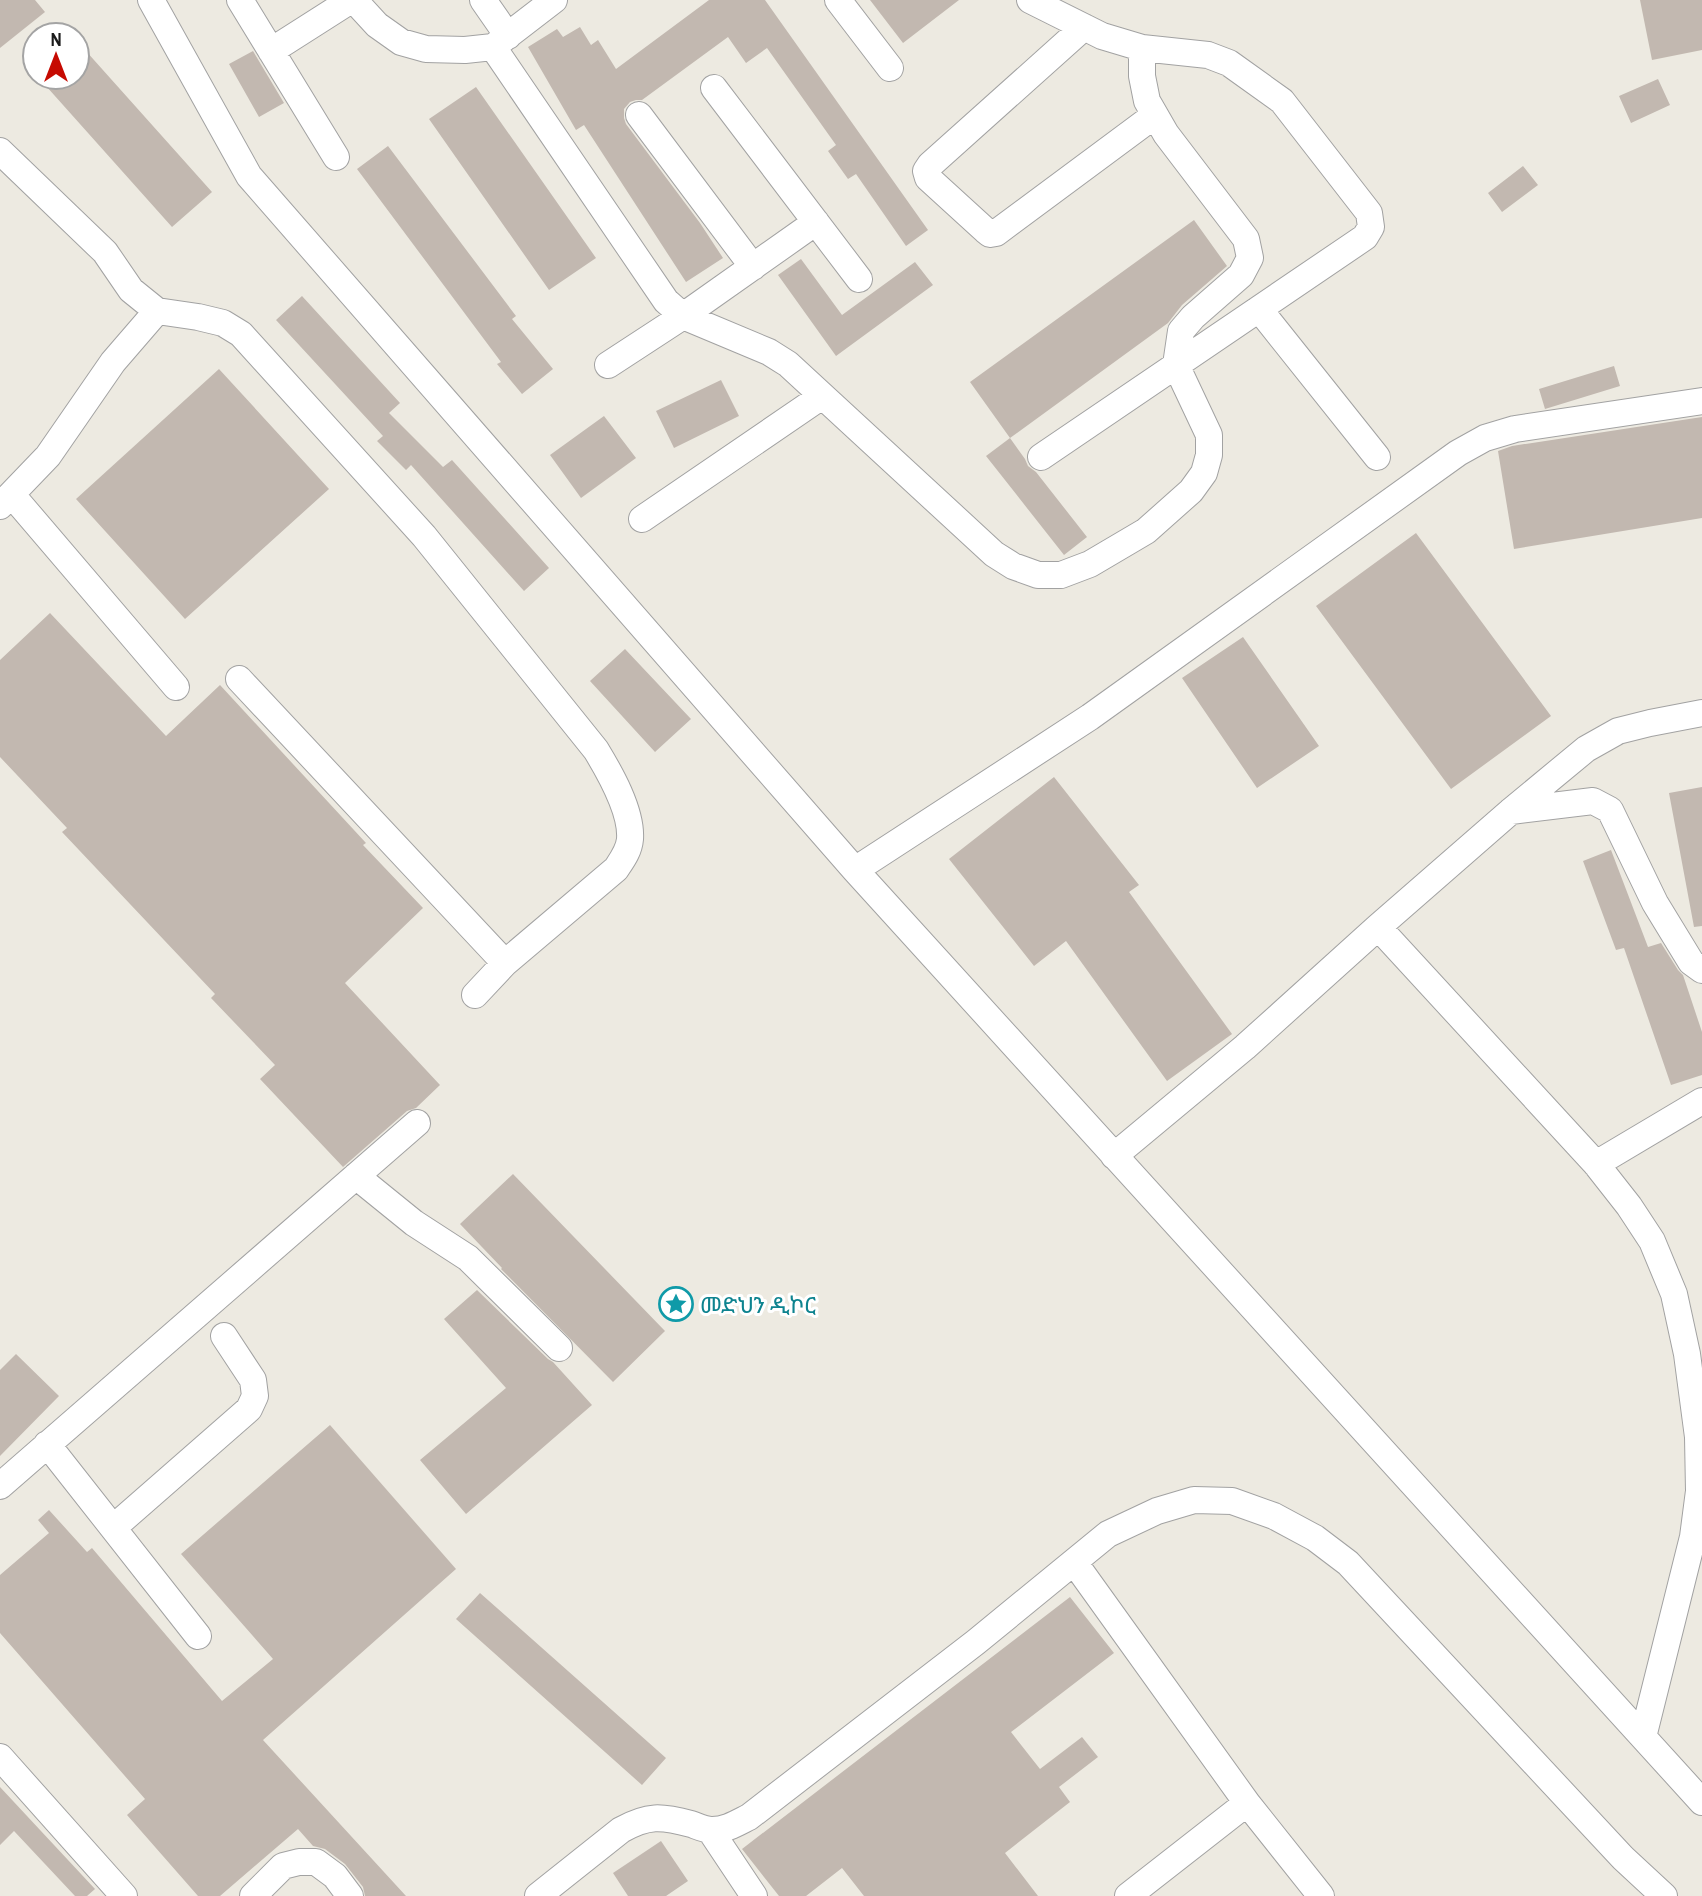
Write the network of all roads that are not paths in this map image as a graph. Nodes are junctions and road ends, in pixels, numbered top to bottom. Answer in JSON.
{"nodes":[{"id":1,"x":151,"y":0,"type":"edge"},
{"id":2,"x":240,"y":0,"type":"edge"},
{"id":3,"x":352,"y":0,"type":"edge"},
{"id":4,"x":483,"y":0,"type":"edge"},
{"id":5,"x":554,"y":0,"type":"edge"},
{"id":6,"x":838,"y":0,"type":"edge"},
{"id":7,"x":1030,"y":0,"type":"edge"},
{"id":8,"x":1084,"y":27,"type":"junction"},
{"id":9,"x":500,"y":41,"type":"junction"},
{"id":10,"x":1142,"y":48,"type":"junction"},
{"id":11,"x":271,"y":51,"type":"junction"},
{"id":12,"x":890,"y":68,"type":"dead end"},
{"id":13,"x":715,"y":88,"type":"dead end"},
{"id":14,"x":639,"y":115,"type":"dead end"},
{"id":15,"x":1155,"y":116,"type":"junction"},
{"id":16,"x":0,"y":151,"type":"edge"},
{"id":17,"x":336,"y":157,"type":"dead end"},
{"id":18,"x":816,"y":222,"type":"junction"},
{"id":19,"x":753,"y":267,"type":"junction"},
{"id":20,"x":859,"y":279,"type":"dead end"},
{"id":21,"x":1259,"y":309,"type":"junction"},
{"id":22,"x":157,"y":311,"type":"junction"},
{"id":23,"x":683,"y":317,"type":"junction"},
{"id":24,"x":608,"y":365,"type":"dead end"},
{"id":25,"x":1176,"y":365,"type":"junction"},
{"id":26,"x":822,"y":396,"type":"junction"},
{"id":27,"x":1702,"y":401,"type":"edge"},
{"id":28,"x":1041,"y":457,"type":"dead end"},
{"id":29,"x":1377,"y":457,"type":"dead end"},
{"id":30,"x":6,"y":500,"type":"edge"},
{"id":31,"x":642,"y":519,"type":"dead end"},
{"id":32,"x":239,"y":679,"type":"dead end"},
{"id":33,"x":176,"y":687,"type":"dead end"},
{"id":34,"x":1702,"y":713,"type":"edge"},
{"id":35,"x":1511,"y":811,"type":"junction"},
{"id":36,"x":855,"y":870,"type":"junction"},
{"id":37,"x":1378,"y":927,"type":"junction"},
{"id":38,"x":505,"y":963,"type":"junction"},
{"id":39,"x":1702,"y":970,"type":"edge"},
{"id":40,"x":475,"y":995,"type":"dead end"},
{"id":41,"x":1702,"y":1101,"type":"edge"},
{"id":42,"x":417,"y":1123,"type":"dead end"},
{"id":43,"x":1114,"y":1156,"type":"junction"},
{"id":44,"x":1596,"y":1164,"type":"junction"},
{"id":45,"x":356,"y":1176,"type":"junction"},
{"id":46,"x":224,"y":1336,"type":"dead end"},
{"id":47,"x":559,"y":1348,"type":"dead end"},
{"id":48,"x":47,"y":1444,"type":"junction"},
{"id":49,"x":0,"y":1486,"type":"edge"},
{"id":50,"x":113,"y":1528,"type":"junction"},
{"id":51,"x":1074,"y":1562,"type":"junction"},
{"id":52,"x":198,"y":1636,"type":"dead end"},
{"id":53,"x":1643,"y":1737,"type":"junction"},
{"id":54,"x":0,"y":1757,"type":"edge"},
{"id":55,"x":1702,"y":1802,"type":"edge"},
{"id":56,"x":1247,"y":1803,"type":"junction"},
{"id":57,"x":710,"y":1830,"type":"junction"},
{"id":58,"x":115,"y":1892,"type":"edge"},
{"id":59,"x":253,"y":1896,"type":"edge"},
{"id":60,"x":351,"y":1896,"type":"edge"},
{"id":61,"x":538,"y":1896,"type":"edge"},
{"id":62,"x":754,"y":1896,"type":"edge"},
{"id":63,"x":1128,"y":1896,"type":"edge"},
{"id":64,"x":1321,"y":1896,"type":"edge"},
{"id":65,"x":1664,"y":1896,"type":"edge"}],
"edges":[{"from":1,"to":36,"type":"street"},
{"from":2,"to":11,"type":"street"},
{"from":3,"to":9,"type":"street"},
{"from":3,"to":11,"type":"street"},
{"from":4,"to":9,"type":"street"},
{"from":5,"to":9,"type":"street"},
{"from":6,"to":12,"type":"street"},
{"from":7,"to":8,"type":"street"},
{"from":8,"to":10,"type":"street"},
{"from":8,"to":15,"type":"street"},
{"from":9,"to":23,"type":"street"},
{"from":10,"to":15,"type":"street"},
{"from":10,"to":21,"type":"street"},
{"from":11,"to":17,"type":"street"},
{"from":13,"to":18,"type":"street"},
{"from":14,"to":19,"type":"street"},
{"from":15,"to":25,"type":"street"},
{"from":16,"to":22,"type":"street"},
{"from":18,"to":19,"type":"street"},
{"from":18,"to":20,"type":"street"},
{"from":19,"to":23,"type":"street"},
{"from":21,"to":25,"type":"street"},
{"from":21,"to":29,"type":"street"},
{"from":22,"to":30,"type":"street"},
{"from":22,"to":38,"type":"street"},
{"from":23,"to":24,"type":"street"},
{"from":23,"to":26,"type":"street"},
{"from":25,"to":26,"type":"street"},
{"from":25,"to":28,"type":"street"},
{"from":26,"to":31,"type":"street"},
{"from":27,"to":36,"type":"street"},
{"from":30,"to":33,"type":"street"},
{"from":32,"to":38,"type":"street"},
{"from":34,"to":35,"type":"street"},
{"from":35,"to":37,"type":"street"},
{"from":35,"to":39,"type":"street"},
{"from":36,"to":43,"type":"street"},
{"from":37,"to":43,"type":"street"},
{"from":37,"to":44,"type":"street"},
{"from":38,"to":40,"type":"street"},
{"from":41,"to":44,"type":"street"},
{"from":42,"to":45,"type":"street"},
{"from":43,"to":53,"type":"street"},
{"from":44,"to":53,"type":"street"},
{"from":45,"to":47,"type":"street"},
{"from":45,"to":48,"type":"street"},
{"from":46,"to":50,"type":"street"},
{"from":48,"to":49,"type":"street"},
{"from":48,"to":50,"type":"street"},
{"from":50,"to":52,"type":"street"},
{"from":51,"to":56,"type":"street"},
{"from":51,"to":57,"type":"street"},
{"from":51,"to":65,"type":"street"},
{"from":53,"to":55,"type":"street"},
{"from":54,"to":58,"type":"street"},
{"from":56,"to":63,"type":"street"},
{"from":56,"to":64,"type":"street"},
{"from":57,"to":61,"type":"street"},
{"from":57,"to":62,"type":"street"},
{"from":59,"to":60,"type":"street"}]}
